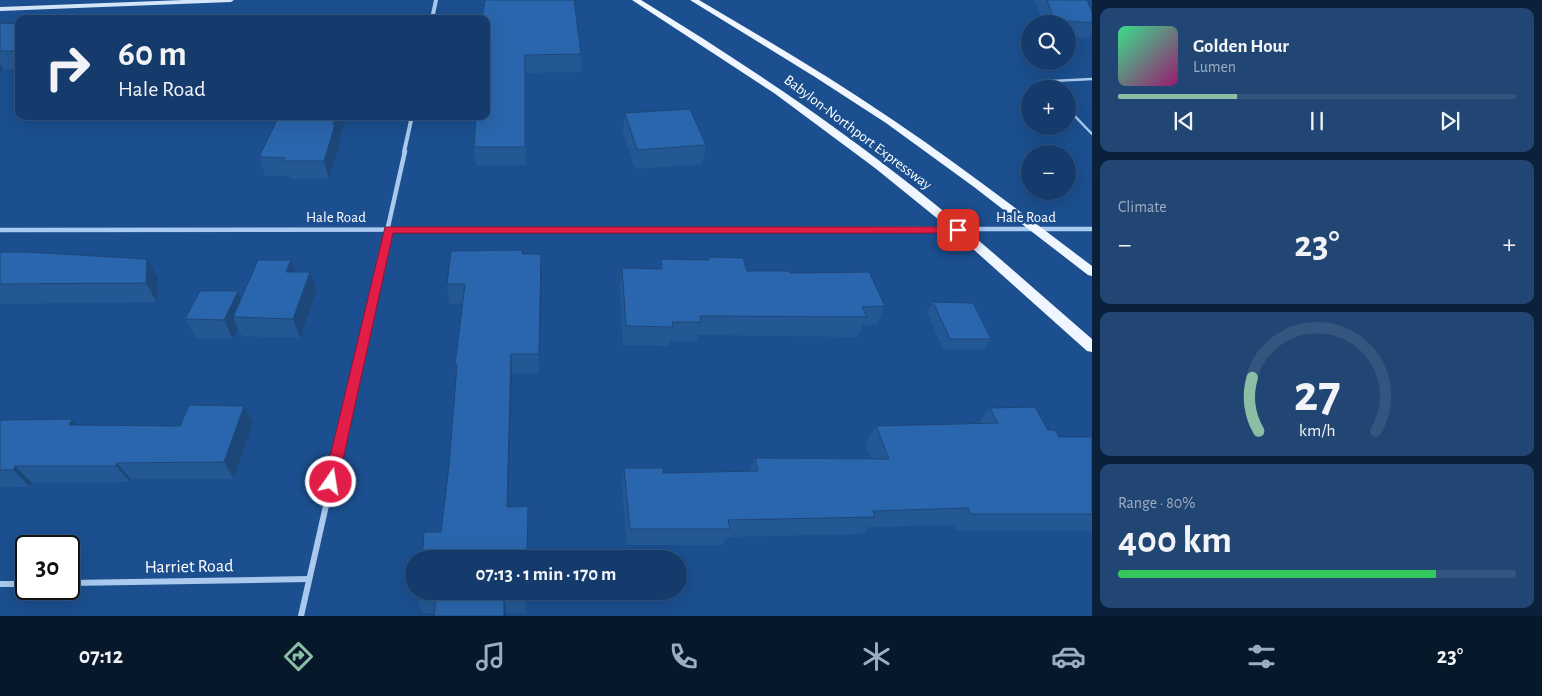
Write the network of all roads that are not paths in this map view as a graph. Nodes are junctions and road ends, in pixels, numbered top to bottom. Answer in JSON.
{"nodes":[{"id":1,"x":231,"y":0,"type":"edge"},
{"id":2,"x":436,"y":0,"type":"edge"},
{"id":3,"x":636,"y":0,"type":"edge"},
{"id":4,"x":694,"y":0,"type":"edge"},
{"id":5,"x":0,"y":9,"type":"edge"},
{"id":6,"x":433,"y":15,"type":"edge"},
{"id":7,"x":1092,"y":79,"type":"edge"},
{"id":8,"x":1072,"y":80,"type":"edge"},
{"id":9,"x":1076,"y":117,"type":"edge"},
{"id":10,"x":411,"y":120,"type":"edge"},
{"id":11,"x":1092,"y":134,"type":"edge"},
{"id":12,"x":1036,"y":229,"type":"junction"},
{"id":13,"x":1092,"y":229,"type":"edge"},
{"id":14,"x":0,"y":230,"type":"edge"},
{"id":15,"x":388,"y":230,"type":"junction"},
{"id":16,"x":958,"y":230,"type":"junction"},
{"id":17,"x":1092,"y":272,"type":"edge"},
{"id":18,"x":1092,"y":347,"type":"edge"},
{"id":19,"x":309,"y":579,"type":"junction"},
{"id":20,"x":80,"y":583,"type":"edge"},
{"id":21,"x":0,"y":584,"type":"edge"},
{"id":22,"x":15,"y":584,"type":"edge"},
{"id":23,"x":301,"y":616,"type":"edge"}],
"edges":[{"from":1,"to":5,"type":"street"},
{"from":2,"to":6,"type":"street"},
{"from":3,"to":16,"type":"main road","name":"Babylon-Northport Expressway"},
{"from":4,"to":12,"type":"main road","name":"Babylon-Northport Expressway"},
{"from":7,"to":8,"type":"lane"},
{"from":9,"to":11,"type":"lane"},
{"from":10,"to":15,"type":"street"},
{"from":12,"to":13,"type":"street","name":"Hale Road"},
{"from":12,"to":16,"type":"street","name":"Hale Road"},
{"from":12,"to":17,"type":"main road","name":"Babylon-Northport Expressway"},
{"from":14,"to":15,"type":"street","name":"Hale Road"},
{"from":15,"to":16,"type":"street","name":"Hale Road"},
{"from":15,"to":19,"type":"street"},
{"from":16,"to":18,"type":"main road","name":"Babylon-Northport Expressway"},
{"from":19,"to":20,"type":"street","name":"Harriet Road"},
{"from":19,"to":23,"type":"street"},
{"from":21,"to":22,"type":"street"}]}
